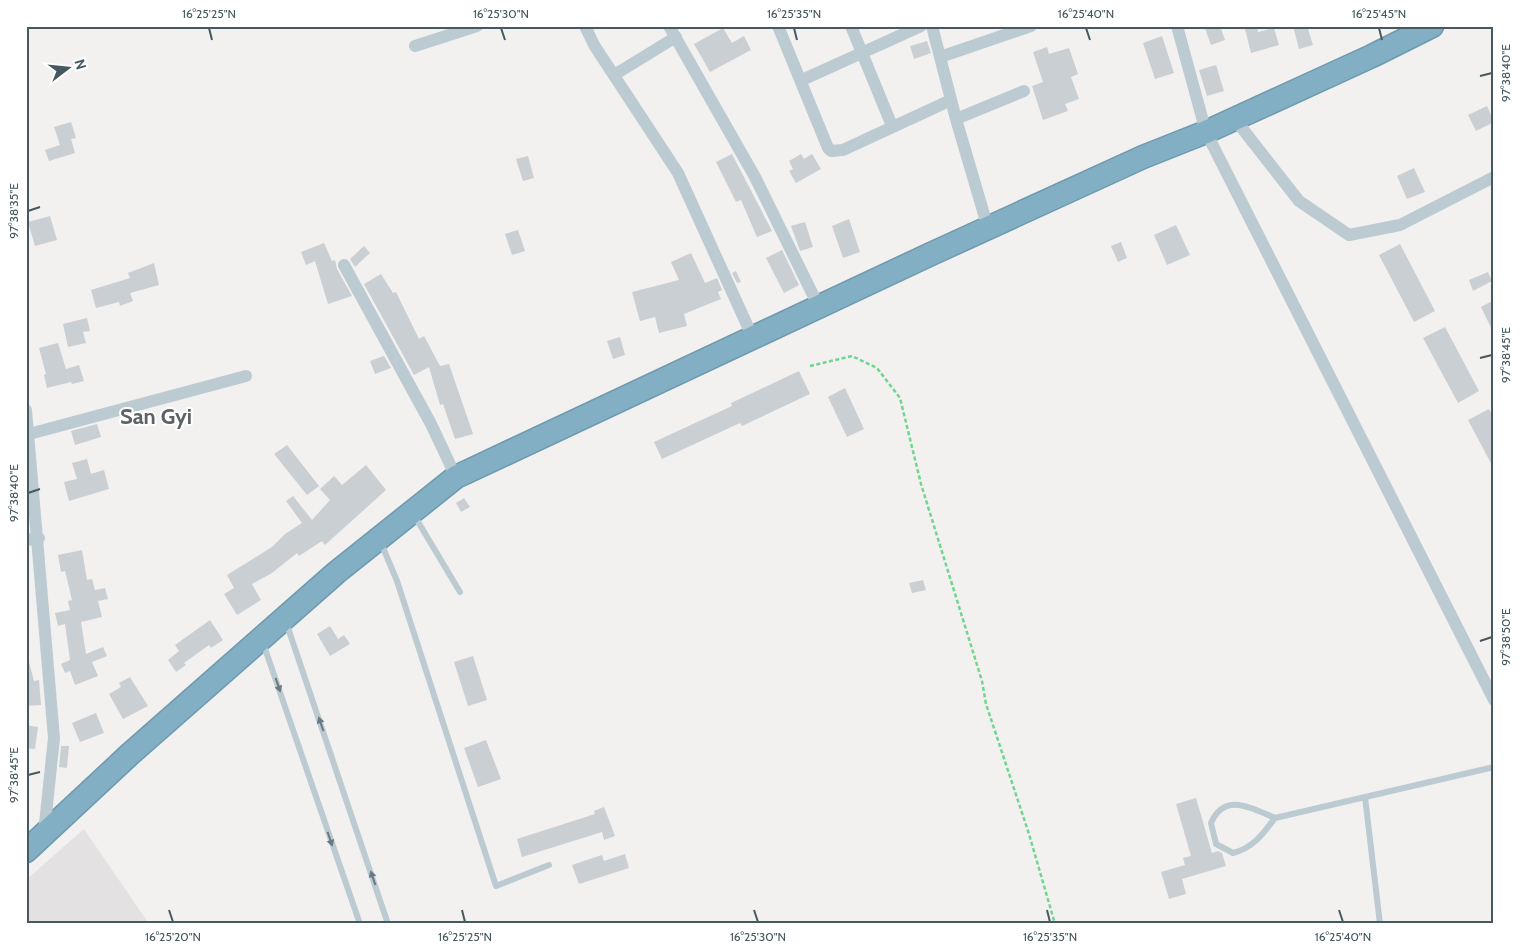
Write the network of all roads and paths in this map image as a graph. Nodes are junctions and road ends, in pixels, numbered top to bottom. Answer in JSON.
{"nodes":[{"id":1,"x":477,"y":26,"type":"edge"},
{"id":2,"x":585,"y":26,"type":"edge"},
{"id":3,"x":669,"y":26,"type":"edge"},
{"id":4,"x":778,"y":26,"type":"edge"},
{"id":5,"x":851,"y":26,"type":"edge"},
{"id":6,"x":921,"y":26,"type":"edge"},
{"id":7,"x":932,"y":26,"type":"edge"},
{"id":8,"x":1030,"y":26,"type":"edge"},
{"id":9,"x":1177,"y":26,"type":"edge"},
{"id":10,"x":1432,"y":26,"type":"edge"},
{"id":11,"x":456,"y":29,"type":"edge"},
{"id":12,"x":1000,"y":31,"type":"edge"},
{"id":13,"x":676,"y":37,"type":"junction"},
{"id":14,"x":415,"y":46,"type":"dead end"},
{"id":15,"x":863,"y":53,"type":"junction"},
{"id":16,"x":940,"y":57,"type":"junction"},
{"id":17,"x":614,"y":74,"type":"junction"},
{"id":18,"x":802,"y":80,"type":"junction"},
{"id":19,"x":1024,"y":91,"type":"dead end"},
{"id":20,"x":951,"y":100,"type":"junction"},
{"id":21,"x":1234,"y":118,"type":"junction"},
{"id":22,"x":956,"y":119,"type":"junction"},
{"id":23,"x":892,"y":126,"type":"junction"},
{"id":24,"x":1206,"y":132,"type":"junction"},
{"id":25,"x":1494,"y":177,"type":"edge"},
{"id":26,"x":988,"y":228,"type":"junction"},
{"id":27,"x":344,"y":265,"type":"dead end"},
{"id":28,"x":819,"y":307,"type":"junction"},
{"id":29,"x":753,"y":338,"type":"junction"},
{"id":30,"x":810,"y":366,"type":"dead end"},
{"id":31,"x":246,"y":376,"type":"dead end"},
{"id":32,"x":26,"y":410,"type":"edge"},
{"id":33,"x":28,"y":427,"type":"edge"},
{"id":34,"x":456,"y":477,"type":"junction"},
{"id":35,"x":412,"y":512,"type":"junction"},
{"id":36,"x":379,"y":537,"type":"junction"},
{"id":37,"x":32,"y":539,"type":"edge"},
{"id":38,"x":460,"y":592,"type":"dead end"},
{"id":39,"x":285,"y":618,"type":"junction"},
{"id":40,"x":262,"y":639,"type":"junction"},
{"id":41,"x":1494,"y":700,"type":"edge"},
{"id":42,"x":1494,"y":767,"type":"edge"},
{"id":43,"x":1365,"y":797,"type":"junction"},
{"id":44,"x":1275,"y":818,"type":"junction"},
{"id":45,"x":43,"y":836,"type":"junction"},
{"id":46,"x":26,"y":851,"type":"edge"},
{"id":47,"x":549,"y":865,"type":"dead end"},
{"id":48,"x":360,"y":924,"type":"edge"},
{"id":49,"x":388,"y":924,"type":"edge"},
{"id":50,"x":1056,"y":924,"type":"edge"},
{"id":51,"x":1380,"y":924,"type":"edge"}],
"edges":[{"from":1,"to":11,"type":"street"},
{"from":2,"to":17,"type":"street"},
{"from":3,"to":13,"type":"street"},
{"from":4,"to":18,"type":"street"},
{"from":5,"to":15,"type":"street"},
{"from":6,"to":15,"type":"street"},
{"from":7,"to":16,"type":"street"},
{"from":8,"to":12,"type":"street"},
{"from":9,"to":24,"type":"street"},
{"from":10,"to":21,"type":"highway"},
{"from":11,"to":14,"type":"street"},
{"from":12,"to":16,"type":"street"},
{"from":13,"to":17,"type":"street"},
{"from":13,"to":28,"type":"street"},
{"from":15,"to":18,"type":"street"},
{"from":15,"to":23,"type":"street"},
{"from":16,"to":20,"type":"street"},
{"from":17,"to":29,"type":"street"},
{"from":18,"to":23,"type":"street"},
{"from":19,"to":22,"type":"street"},
{"from":20,"to":22,"type":"street"},
{"from":20,"to":23,"type":"street"},
{"from":21,"to":24,"type":"highway"},
{"from":21,"to":25,"type":"street"},
{"from":22,"to":26,"type":"street"},
{"from":24,"to":26,"type":"highway"},
{"from":24,"to":41,"type":"street"},
{"from":26,"to":28,"type":"highway"},
{"from":27,"to":34,"type":"street"},
{"from":28,"to":29,"type":"highway"},
{"from":29,"to":34,"type":"highway"},
{"from":30,"to":50,"type":"path"},
{"from":31,"to":33,"type":"street"},
{"from":32,"to":33,"type":"street"},
{"from":33,"to":37,"type":"street"},
{"from":34,"to":35,"type":"highway"},
{"from":35,"to":36,"type":"highway"},
{"from":35,"to":38,"type":"lane"},
{"from":36,"to":39,"type":"highway"},
{"from":36,"to":47,"type":"lane"},
{"from":37,"to":45,"type":"street"},
{"from":39,"to":40,"type":"highway"},
{"from":49,"to":39,"type":"lane","one_way":true},
{"from":40,"to":45,"type":"highway"},
{"from":40,"to":48,"type":"lane","one_way":true},
{"from":42,"to":43,"type":"lane"},
{"from":43,"to":44,"type":"lane"},
{"from":43,"to":51,"type":"lane"},
{"from":44,"to":44,"type":"lane"},
{"from":45,"to":46,"type":"highway"}]}
